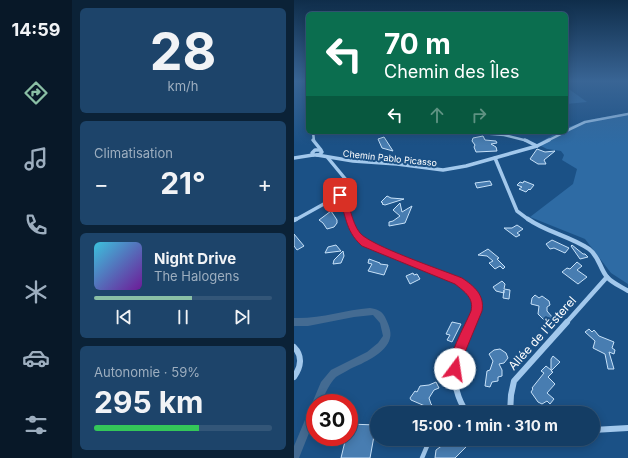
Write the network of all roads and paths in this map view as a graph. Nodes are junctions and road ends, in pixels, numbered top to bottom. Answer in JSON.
{"nodes":[{"id":1,"x":628,"y":114,"type":"edge"},
{"id":2,"x":568,"y":130,"type":"edge"},
{"id":3,"x":313,"y":134,"type":"edge"},
{"id":4,"x":490,"y":134,"type":"edge"},
{"id":5,"x":561,"y":134,"type":"edge"},
{"id":6,"x":316,"y":144,"type":"junction"},
{"id":7,"x":537,"y":146,"type":"junction"},
{"id":8,"x":322,"y":151,"type":"junction"},
{"id":9,"x":314,"y":154,"type":"junction"},
{"id":10,"x":294,"y":158,"type":"edge"},
{"id":11,"x":495,"y":158,"type":"junction"},
{"id":12,"x":328,"y":159,"type":"junction"},
{"id":13,"x":340,"y":195,"type":"junction"},
{"id":14,"x":294,"y":220,"type":"edge"},
{"id":15,"x":607,"y":277,"type":"junction"},
{"id":16,"x":628,"y":291,"type":"edge"},
{"id":17,"x":294,"y":347,"type":"edge"},
{"id":18,"x":294,"y":377,"type":"edge"},
{"id":19,"x":462,"y":406,"type":"edge"},
{"id":20,"x":511,"y":406,"type":"edge"},
{"id":21,"x":628,"y":428,"type":"edge"},
{"id":22,"x":600,"y":430,"type":"edge"},
{"id":23,"x":427,"y":446,"type":"edge"},
{"id":24,"x":422,"y":458,"type":"edge"}],
"edges":[{"from":1,"to":2,"type":"street","name":"Chemin Pablo Picasso"},
{"from":3,"to":6,"type":"street"},
{"from":4,"to":7,"type":"street"},
{"from":5,"to":7,"type":"street","name":"Chemin Pablo Picasso"},
{"from":6,"to":8,"type":"street","name":"Chemin Pablo Picasso"},
{"from":6,"to":9,"type":"street"},
{"from":7,"to":11,"type":"street","name":"Chemin Pablo Picasso"},
{"from":8,"to":9,"type":"street"},
{"from":8,"to":12,"type":"street","name":"Chemin Pablo Picasso"},
{"from":9,"to":10,"type":"street"},
{"from":9,"to":12,"type":"street","name":"Chemin Pablo Picasso"},
{"from":11,"to":12,"type":"street","name":"Chemin Pablo Picasso"},
{"from":11,"to":15,"type":"street"},
{"from":12,"to":13,"type":"street"},
{"from":13,"to":14,"type":"street"},
{"from":13,"to":19,"type":"street"},
{"from":15,"to":16,"type":"street"},
{"from":15,"to":20,"type":"street","name":"Allée de l'Ésterel"},
{"from":17,"to":18,"type":"street"},
{"from":21,"to":22,"type":"street"},
{"from":23,"to":24,"type":"lane"}]}
